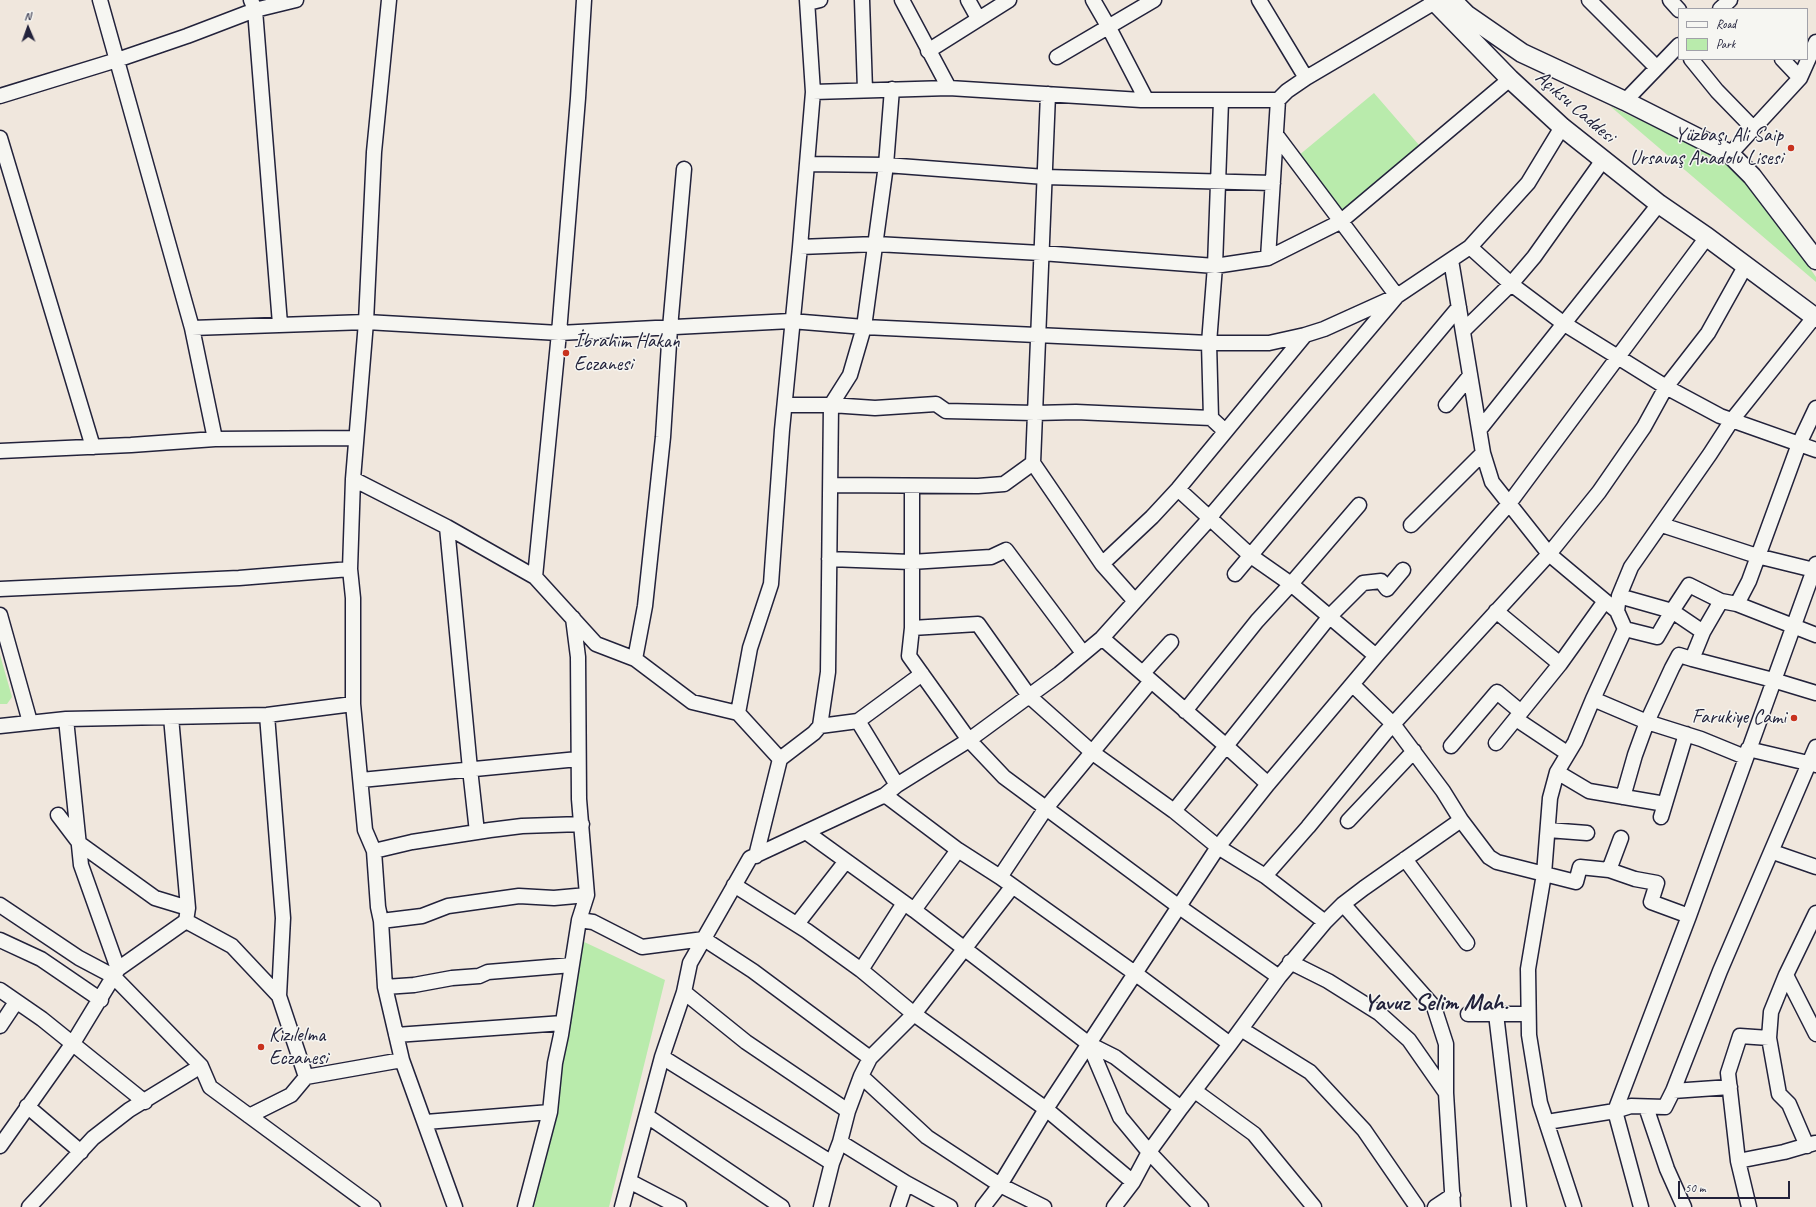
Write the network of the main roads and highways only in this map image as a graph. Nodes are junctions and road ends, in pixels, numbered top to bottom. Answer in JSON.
{"nodes":[{"id":1,"x":1440,"y":0,"type":"edge"},
{"id":2,"x":1816,"y":260,"type":"edge"},
{"id":3,"x":1815,"y":317,"type":"edge"}],
"edges":[{"from":1,"to":2,"type":"main road","name":"Açıksu Caddesi"},
{"from":1,"to":3,"type":"main road","name":"Açıksu Caddesi"}]}
